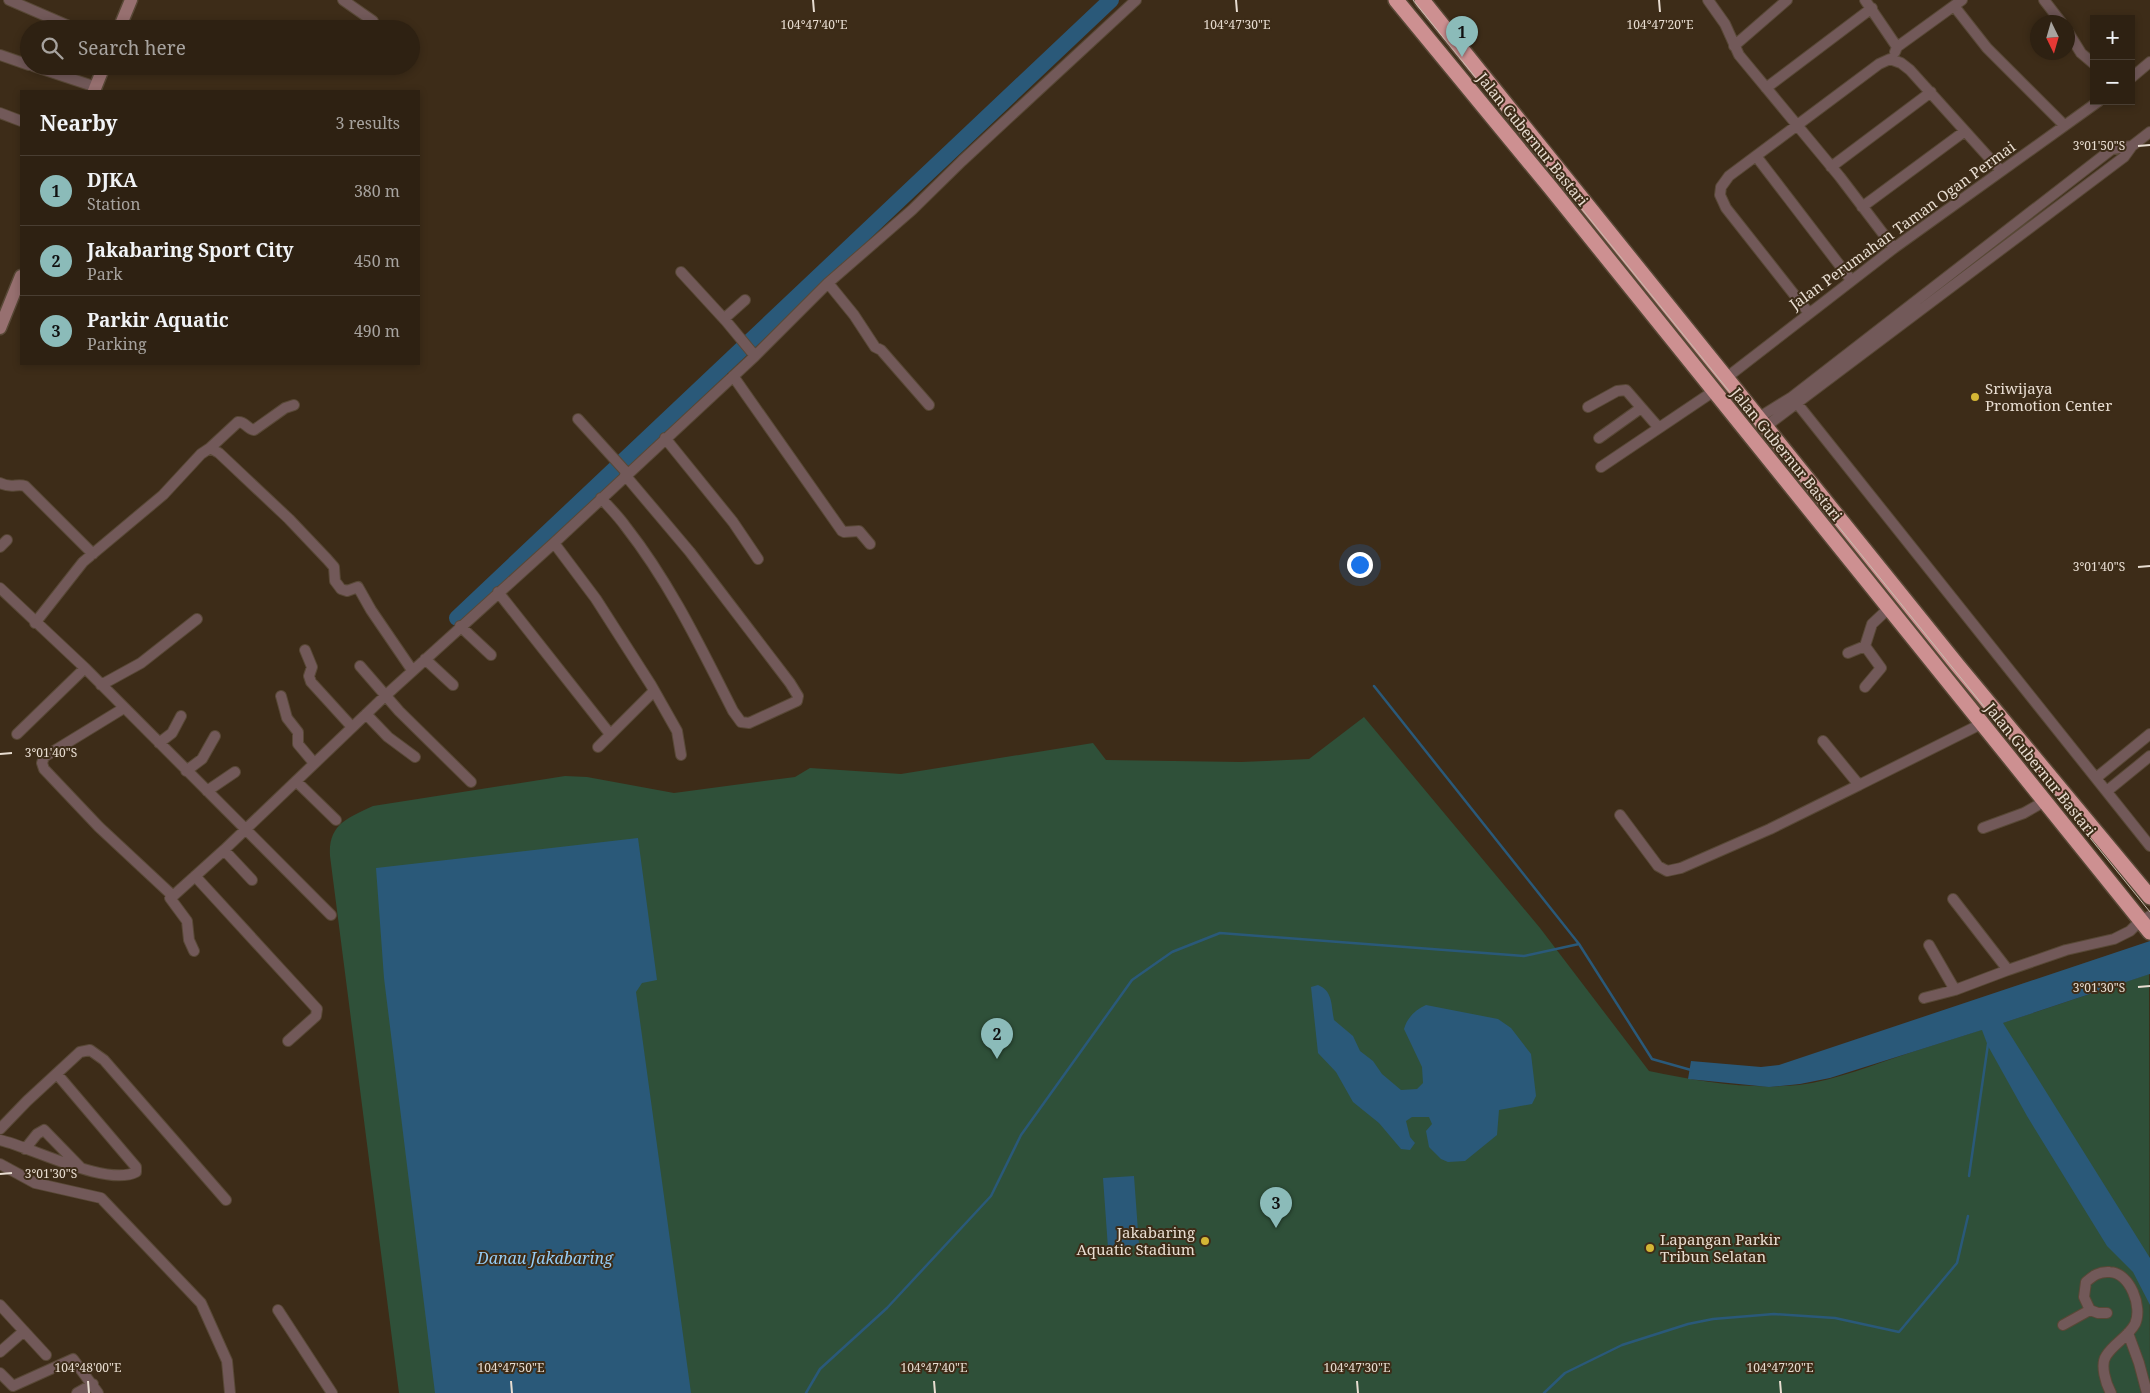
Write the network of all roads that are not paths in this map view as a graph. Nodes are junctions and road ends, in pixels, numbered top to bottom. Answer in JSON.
{"nodes":[{"id":1,"x":9,"y":0,"type":"edge"},
{"id":2,"x":131,"y":0,"type":"edge"},
{"id":3,"x":343,"y":0,"type":"edge"},
{"id":4,"x":1136,"y":0,"type":"edge"},
{"id":5,"x":1396,"y":0,"type":"edge"},
{"id":6,"x":1422,"y":0,"type":"edge"},
{"id":7,"x":1708,"y":0,"type":"edge"},
{"id":8,"x":1787,"y":0,"type":"edge"},
{"id":9,"x":2044,"y":0,"type":"edge"},
{"id":10,"x":1958,"y":3,"type":"edge"},
{"id":11,"x":1869,"y":4,"type":"edge"},
{"id":12,"x":2056,"y":15,"type":"edge"},
{"id":13,"x":55,"y":20,"type":"edge"},
{"id":14,"x":123,"y":20,"type":"edge"},
{"id":15,"x":372,"y":20,"type":"edge"},
{"id":16,"x":2075,"y":43,"type":"edge"},
{"id":17,"x":1734,"y":46,"type":"junction"},
{"id":18,"x":1897,"y":47,"type":"junction"},
{"id":19,"x":0,"y":55,"type":"edge"},
{"id":20,"x":1890,"y":59,"type":"junction"},
{"id":21,"x":2090,"y":60,"type":"edge"},
{"id":22,"x":20,"y":62,"type":"edge"},
{"id":23,"x":2150,"y":62,"type":"edge"},
{"id":24,"x":57,"y":75,"type":"edge"},
{"id":25,"x":100,"y":75,"type":"edge"},
{"id":26,"x":2135,"y":75,"type":"edge"},
{"id":27,"x":1766,"y":88,"type":"junction"},
{"id":28,"x":95,"y":89,"type":"edge"},
{"id":29,"x":1931,"y":92,"type":"junction"},
{"id":30,"x":2092,"y":105,"type":"edge"},
{"id":31,"x":0,"y":113,"type":"edge"},
{"id":32,"x":20,"y":121,"type":"edge"},
{"id":33,"x":2064,"y":125,"type":"junction"},
{"id":34,"x":1797,"y":127,"type":"junction"},
{"id":35,"x":1965,"y":131,"type":"junction"},
{"id":36,"x":2150,"y":132,"type":"edge"},
{"id":37,"x":1756,"y":156,"type":"junction"},
{"id":38,"x":1831,"y":167,"type":"junction"},
{"id":39,"x":2001,"y":171,"type":"junction"},
{"id":40,"x":1567,"y":178,"type":"junction"},
{"id":41,"x":1550,"y":187,"type":"junction"},
{"id":42,"x":1862,"y":207,"type":"junction"},
{"id":43,"x":1894,"y":248,"type":"junction"},
{"id":44,"x":681,"y":272,"type":"dead end"},
{"id":45,"x":20,"y":280,"type":"edge"},
{"id":46,"x":1851,"y":280,"type":"junction"},
{"id":47,"x":828,"y":283,"type":"junction"},
{"id":48,"x":745,"y":300,"type":"dead end"},
{"id":49,"x":1808,"y":312,"type":"junction"},
{"id":50,"x":726,"y":321,"type":"junction"},
{"id":51,"x":0,"y":328,"type":"edge"},
{"id":52,"x":755,"y":356,"type":"junction"},
{"id":53,"x":733,"y":376,"type":"junction"},
{"id":54,"x":1726,"y":378,"type":"junction"},
{"id":55,"x":1714,"y":391,"type":"junction"},
{"id":56,"x":1790,"y":403,"type":"junction"},
{"id":57,"x":294,"y":405,"type":"dead end"},
{"id":58,"x":929,"y":406,"type":"dead end"},
{"id":59,"x":1588,"y":407,"type":"dead end"},
{"id":60,"x":1641,"y":408,"type":"junction"},
{"id":61,"x":578,"y":419,"type":"dead end"},
{"id":62,"x":1767,"y":420,"type":"junction"},
{"id":63,"x":1659,"y":428,"type":"junction"},
{"id":64,"x":665,"y":438,"type":"junction"},
{"id":65,"x":1599,"y":438,"type":"dead end"},
{"id":66,"x":210,"y":448,"type":"junction"},
{"id":67,"x":1600,"y":467,"type":"dead end"},
{"id":68,"x":626,"y":473,"type":"junction"},
{"id":69,"x":0,"y":483,"type":"edge"},
{"id":70,"x":601,"y":498,"type":"junction"},
{"id":71,"x":554,"y":543,"type":"junction"},
{"id":72,"x":870,"y":544,"type":"dead end"},
{"id":73,"x":93,"y":554,"type":"junction"},
{"id":74,"x":758,"y":559,"type":"dead end"},
{"id":75,"x":0,"y":588,"type":"edge"},
{"id":76,"x":498,"y":592,"type":"junction"},
{"id":77,"x":1889,"y":608,"type":"junction"},
{"id":78,"x":197,"y":619,"type":"dead end"},
{"id":79,"x":35,"y":623,"type":"junction"},
{"id":80,"x":460,"y":626,"type":"junction"},
{"id":81,"x":1865,"y":646,"type":"junction"},
{"id":82,"x":305,"y":650,"type":"dead end"},
{"id":83,"x":1848,"y":653,"type":"dead end"},
{"id":84,"x":491,"y":655,"type":"dead end"},
{"id":85,"x":425,"y":659,"type":"junction"},
{"id":86,"x":360,"y":666,"type":"dead end"},
{"id":87,"x":85,"y":668,"type":"junction"},
{"id":88,"x":412,"y":670,"type":"junction"},
{"id":89,"x":101,"y":685,"type":"junction"},
{"id":90,"x":453,"y":685,"type":"dead end"},
{"id":91,"x":1865,"y":687,"type":"dead end"},
{"id":92,"x":654,"y":691,"type":"junction"},
{"id":93,"x":281,"y":696,"type":"dead end"},
{"id":94,"x":385,"y":696,"type":"junction"},
{"id":95,"x":124,"y":708,"type":"junction"},
{"id":96,"x":366,"y":714,"type":"junction"},
{"id":97,"x":181,"y":716,"type":"dead end"},
{"id":98,"x":1981,"y":724,"type":"junction"},
{"id":99,"x":352,"y":727,"type":"junction"},
{"id":100,"x":17,"y":734,"type":"dead end"},
{"id":101,"x":610,"y":734,"type":"junction"},
{"id":102,"x":2150,"y":734,"type":"edge"},
{"id":103,"x":215,"y":736,"type":"dead end"},
{"id":104,"x":1822,"y":741,"type":"dead end"},
{"id":105,"x":159,"y":742,"type":"junction"},
{"id":106,"x":598,"y":747,"type":"dead end"},
{"id":107,"x":681,"y":755,"type":"dead end"},
{"id":108,"x":2150,"y":756,"type":"edge"},
{"id":109,"x":414,"y":757,"type":"dead end"},
{"id":110,"x":314,"y":764,"type":"junction"},
{"id":111,"x":186,"y":771,"type":"junction"},
{"id":112,"x":235,"y":772,"type":"dead end"},
{"id":113,"x":2096,"y":778,"type":"junction"},
{"id":114,"x":296,"y":781,"type":"junction"},
{"id":115,"x":470,"y":782,"type":"dead end"},
{"id":116,"x":1859,"y":784,"type":"junction"},
{"id":117,"x":207,"y":791,"type":"junction"},
{"id":118,"x":2107,"y":792,"type":"junction"},
{"id":119,"x":2046,"y":801,"type":"junction"},
{"id":120,"x":1620,"y":815,"type":"dead end"},
{"id":121,"x":336,"y":820,"type":"dead end"},
{"id":122,"x":1983,"y":828,"type":"dead end"},
{"id":123,"x":245,"y":829,"type":"junction"},
{"id":124,"x":2150,"y":846,"type":"edge"},
{"id":125,"x":228,"y":853,"type":"junction"},
{"id":126,"x":199,"y":880,"type":"junction"},
{"id":127,"x":252,"y":880,"type":"dead end"},
{"id":128,"x":2150,"y":897,"type":"edge"},
{"id":129,"x":170,"y":898,"type":"dead end"},
{"id":130,"x":1953,"y":899,"type":"dead end"},
{"id":131,"x":331,"y":915,"type":"dead end"},
{"id":132,"x":2144,"y":926,"type":"edge"},
{"id":133,"x":1929,"y":945,"type":"dead end"},
{"id":134,"x":194,"y":950,"type":"dead end"},
{"id":135,"x":2008,"y":970,"type":"junction"},
{"id":136,"x":1955,"y":990,"type":"junction"},
{"id":137,"x":1924,"y":998,"type":"dead end"},
{"id":138,"x":288,"y":1041,"type":"dead end"},
{"id":139,"x":56,"y":1074,"type":"junction"},
{"id":140,"x":0,"y":1129,"type":"edge"},
{"id":141,"x":0,"y":1140,"type":"edge"},
{"id":142,"x":24,"y":1149,"type":"junction"},
{"id":143,"x":0,"y":1164,"type":"edge"},
{"id":144,"x":82,"y":1169,"type":"junction"},
{"id":145,"x":226,"y":1200,"type":"dead end"},
{"id":146,"x":0,"y":1306,"type":"edge"},
{"id":147,"x":278,"y":1310,"type":"dead end"},
{"id":148,"x":2090,"y":1310,"type":"junction"},
{"id":149,"x":2107,"y":1312,"type":"dead end"},
{"id":150,"x":2063,"y":1325,"type":"dead end"},
{"id":151,"x":24,"y":1332,"type":"junction"},
{"id":152,"x":2128,"y":1333,"type":"junction"},
{"id":153,"x":0,"y":1352,"type":"edge"},
{"id":154,"x":46,"y":1355,"type":"dead end"},
{"id":155,"x":0,"y":1373,"type":"edge"},
{"id":156,"x":96,"y":1388,"type":"edge"},
{"id":157,"x":77,"y":1393,"type":"edge"},
{"id":158,"x":230,"y":1393,"type":"edge"},
{"id":159,"x":332,"y":1393,"type":"edge"},
{"id":160,"x":2111,"y":1393,"type":"edge"},
{"id":161,"x":2147,"y":1393,"type":"edge"}],
"edges":[{"from":1,"to":13,"type":"street"},
{"from":2,"to":14,"type":"street"},
{"from":3,"to":15,"type":"street"},
{"from":4,"to":47,"type":"street"},
{"from":5,"to":41,"type":"highway","name":"Jalan Gubernur Bastari"},
{"from":6,"to":40,"type":"highway","name":"Jalan Gubernur Bastari"},
{"from":7,"to":17,"type":"street"},
{"from":8,"to":17,"type":"street"},
{"from":9,"to":12,"type":"street"},
{"from":10,"to":18,"type":"street"},
{"from":10,"to":33,"type":"street"},
{"from":11,"to":18,"type":"street"},
{"from":11,"to":27,"type":"street"},
{"from":16,"to":21,"type":"street"},
{"from":17,"to":27,"type":"street"},
{"from":18,"to":20,"type":"street"},
{"from":19,"to":22,"type":"street"},
{"from":20,"to":29,"type":"street"},
{"from":20,"to":34,"type":"street"},
{"from":23,"to":26,"type":"street"},
{"from":24,"to":28,"type":"street"},
{"from":25,"to":28,"type":"street"},
{"from":27,"to":34,"type":"street"},
{"from":29,"to":35,"type":"street"},
{"from":29,"to":38,"type":"street"},
{"from":30,"to":33,"type":"street","name":"Jalan Perumahan Taman Ogan Permai"},
{"from":31,"to":32,"type":"street"},
{"from":33,"to":39,"type":"street","name":"Jalan Perumahan Taman Ogan Permai"},
{"from":34,"to":37,"type":"street"},
{"from":34,"to":38,"type":"street"},
{"from":35,"to":39,"type":"street"},
{"from":35,"to":42,"type":"street"},
{"from":36,"to":56,"type":"street"},
{"from":37,"to":46,"type":"street"},
{"from":37,"to":49,"type":"street"},
{"from":38,"to":42,"type":"street"},
{"from":39,"to":43,"type":"street","name":"Jalan Perumahan Taman Ogan Permai"},
{"from":40,"to":41,"type":"highway"},
{"from":40,"to":54,"type":"highway","name":"Jalan Gubernur Bastari"},
{"from":41,"to":55,"type":"highway","name":"Jalan Gubernur Bastari"},
{"from":42,"to":43,"type":"street"},
{"from":43,"to":46,"type":"street","name":"Jalan Perumahan Taman Ogan Permai"},
{"from":44,"to":50,"type":"street"},
{"from":45,"to":51,"type":"street"},
{"from":46,"to":49,"type":"street","name":"Jalan Perumahan Taman Ogan Permai"},
{"from":47,"to":52,"type":"street"},
{"from":47,"to":58,"type":"street"},
{"from":48,"to":50,"type":"street"},
{"from":49,"to":54,"type":"street","name":"Jalan Perumahan Taman Ogan Permai"},
{"from":50,"to":52,"type":"street"},
{"from":52,"to":53,"type":"street"},
{"from":53,"to":64,"type":"street"},
{"from":53,"to":72,"type":"street"},
{"from":54,"to":62,"type":"highway","name":"Jalan Gubernur Bastari"},
{"from":55,"to":63,"type":"street"},
{"from":55,"to":77,"type":"highway","name":"Jalan Gubernur Bastari"},
{"from":56,"to":62,"type":"street"},
{"from":56,"to":113,"type":"street"},
{"from":57,"to":66,"type":"street"},
{"from":59,"to":60,"type":"street"},
{"from":60,"to":63,"type":"street"},
{"from":60,"to":65,"type":"street"},
{"from":61,"to":68,"type":"street"},
{"from":62,"to":128,"type":"highway","name":"Jalan Gubernur Bastari"},
{"from":63,"to":67,"type":"street"},
{"from":64,"to":68,"type":"street"},
{"from":64,"to":74,"type":"street"},
{"from":66,"to":73,"type":"street"},
{"from":66,"to":88,"type":"street"},
{"from":68,"to":70,"type":"street"},
{"from":68,"to":70,"type":"street"},
{"from":69,"to":73,"type":"street"},
{"from":70,"to":71,"type":"street"},
{"from":71,"to":76,"type":"street"},
{"from":71,"to":92,"type":"street"},
{"from":73,"to":79,"type":"street"},
{"from":75,"to":79,"type":"street"},
{"from":76,"to":80,"type":"street"},
{"from":76,"to":101,"type":"street"},
{"from":77,"to":81,"type":"street"},
{"from":77,"to":98,"type":"highway","name":"Jalan Gubernur Bastari"},
{"from":78,"to":89,"type":"street"},
{"from":79,"to":87,"type":"street"},
{"from":80,"to":84,"type":"street"},
{"from":80,"to":85,"type":"street"},
{"from":81,"to":83,"type":"street"},
{"from":81,"to":91,"type":"street"},
{"from":82,"to":99,"type":"street"},
{"from":85,"to":88,"type":"street"},
{"from":85,"to":90,"type":"street"},
{"from":86,"to":94,"type":"street"},
{"from":87,"to":89,"type":"street"},
{"from":87,"to":100,"type":"street"},
{"from":88,"to":94,"type":"street"},
{"from":89,"to":95,"type":"street"},
{"from":92,"to":101,"type":"street"},
{"from":92,"to":107,"type":"street"},
{"from":93,"to":110,"type":"street"},
{"from":94,"to":96,"type":"street"},
{"from":94,"to":115,"type":"street"},
{"from":95,"to":105,"type":"street"},
{"from":95,"to":126,"type":"street"},
{"from":96,"to":99,"type":"street"},
{"from":96,"to":109,"type":"street"},
{"from":97,"to":105,"type":"street"},
{"from":98,"to":116,"type":"street"},
{"from":98,"to":119,"type":"highway","name":"Jalan Gubernur Bastari"},
{"from":99,"to":110,"type":"street"},
{"from":101,"to":106,"type":"street"},
{"from":102,"to":113,"type":"street"},
{"from":103,"to":111,"type":"street"},
{"from":104,"to":116,"type":"street"},
{"from":105,"to":111,"type":"street"},
{"from":108,"to":118,"type":"street"},
{"from":110,"to":114,"type":"street"},
{"from":111,"to":117,"type":"street"},
{"from":112,"to":117,"type":"street"},
{"from":113,"to":118,"type":"street"},
{"from":114,"to":121,"type":"street"},
{"from":114,"to":123,"type":"street"},
{"from":116,"to":120,"type":"street"},
{"from":117,"to":123,"type":"street"},
{"from":118,"to":124,"type":"street"},
{"from":119,"to":122,"type":"street"},
{"from":119,"to":132,"type":"highway","name":"Jalan Gubernur Bastari"},
{"from":123,"to":125,"type":"street"},
{"from":123,"to":131,"type":"street"},
{"from":125,"to":126,"type":"street"},
{"from":125,"to":127,"type":"street"},
{"from":126,"to":138,"type":"street"},
{"from":129,"to":134,"type":"street"},
{"from":130,"to":135,"type":"street"},
{"from":132,"to":135,"type":"street"},
{"from":133,"to":136,"type":"street"},
{"from":135,"to":136,"type":"street"},
{"from":136,"to":137,"type":"street"},
{"from":139,"to":140,"type":"street"},
{"from":139,"to":144,"type":"street"},
{"from":139,"to":145,"type":"street"},
{"from":141,"to":142,"type":"street"},
{"from":142,"to":144,"type":"street"},
{"from":142,"to":144,"type":"street"},
{"from":143,"to":158,"type":"street"},
{"from":146,"to":151,"type":"street"},
{"from":147,"to":159,"type":"street"},
{"from":148,"to":149,"type":"street"},
{"from":148,"to":150,"type":"street"},
{"from":148,"to":152,"type":"street"},
{"from":151,"to":153,"type":"street"},
{"from":151,"to":154,"type":"street"},
{"from":152,"to":160,"type":"street"},
{"from":152,"to":161,"type":"street"},
{"from":155,"to":156,"type":"street"},
{"from":156,"to":157,"type":"street"}]}
